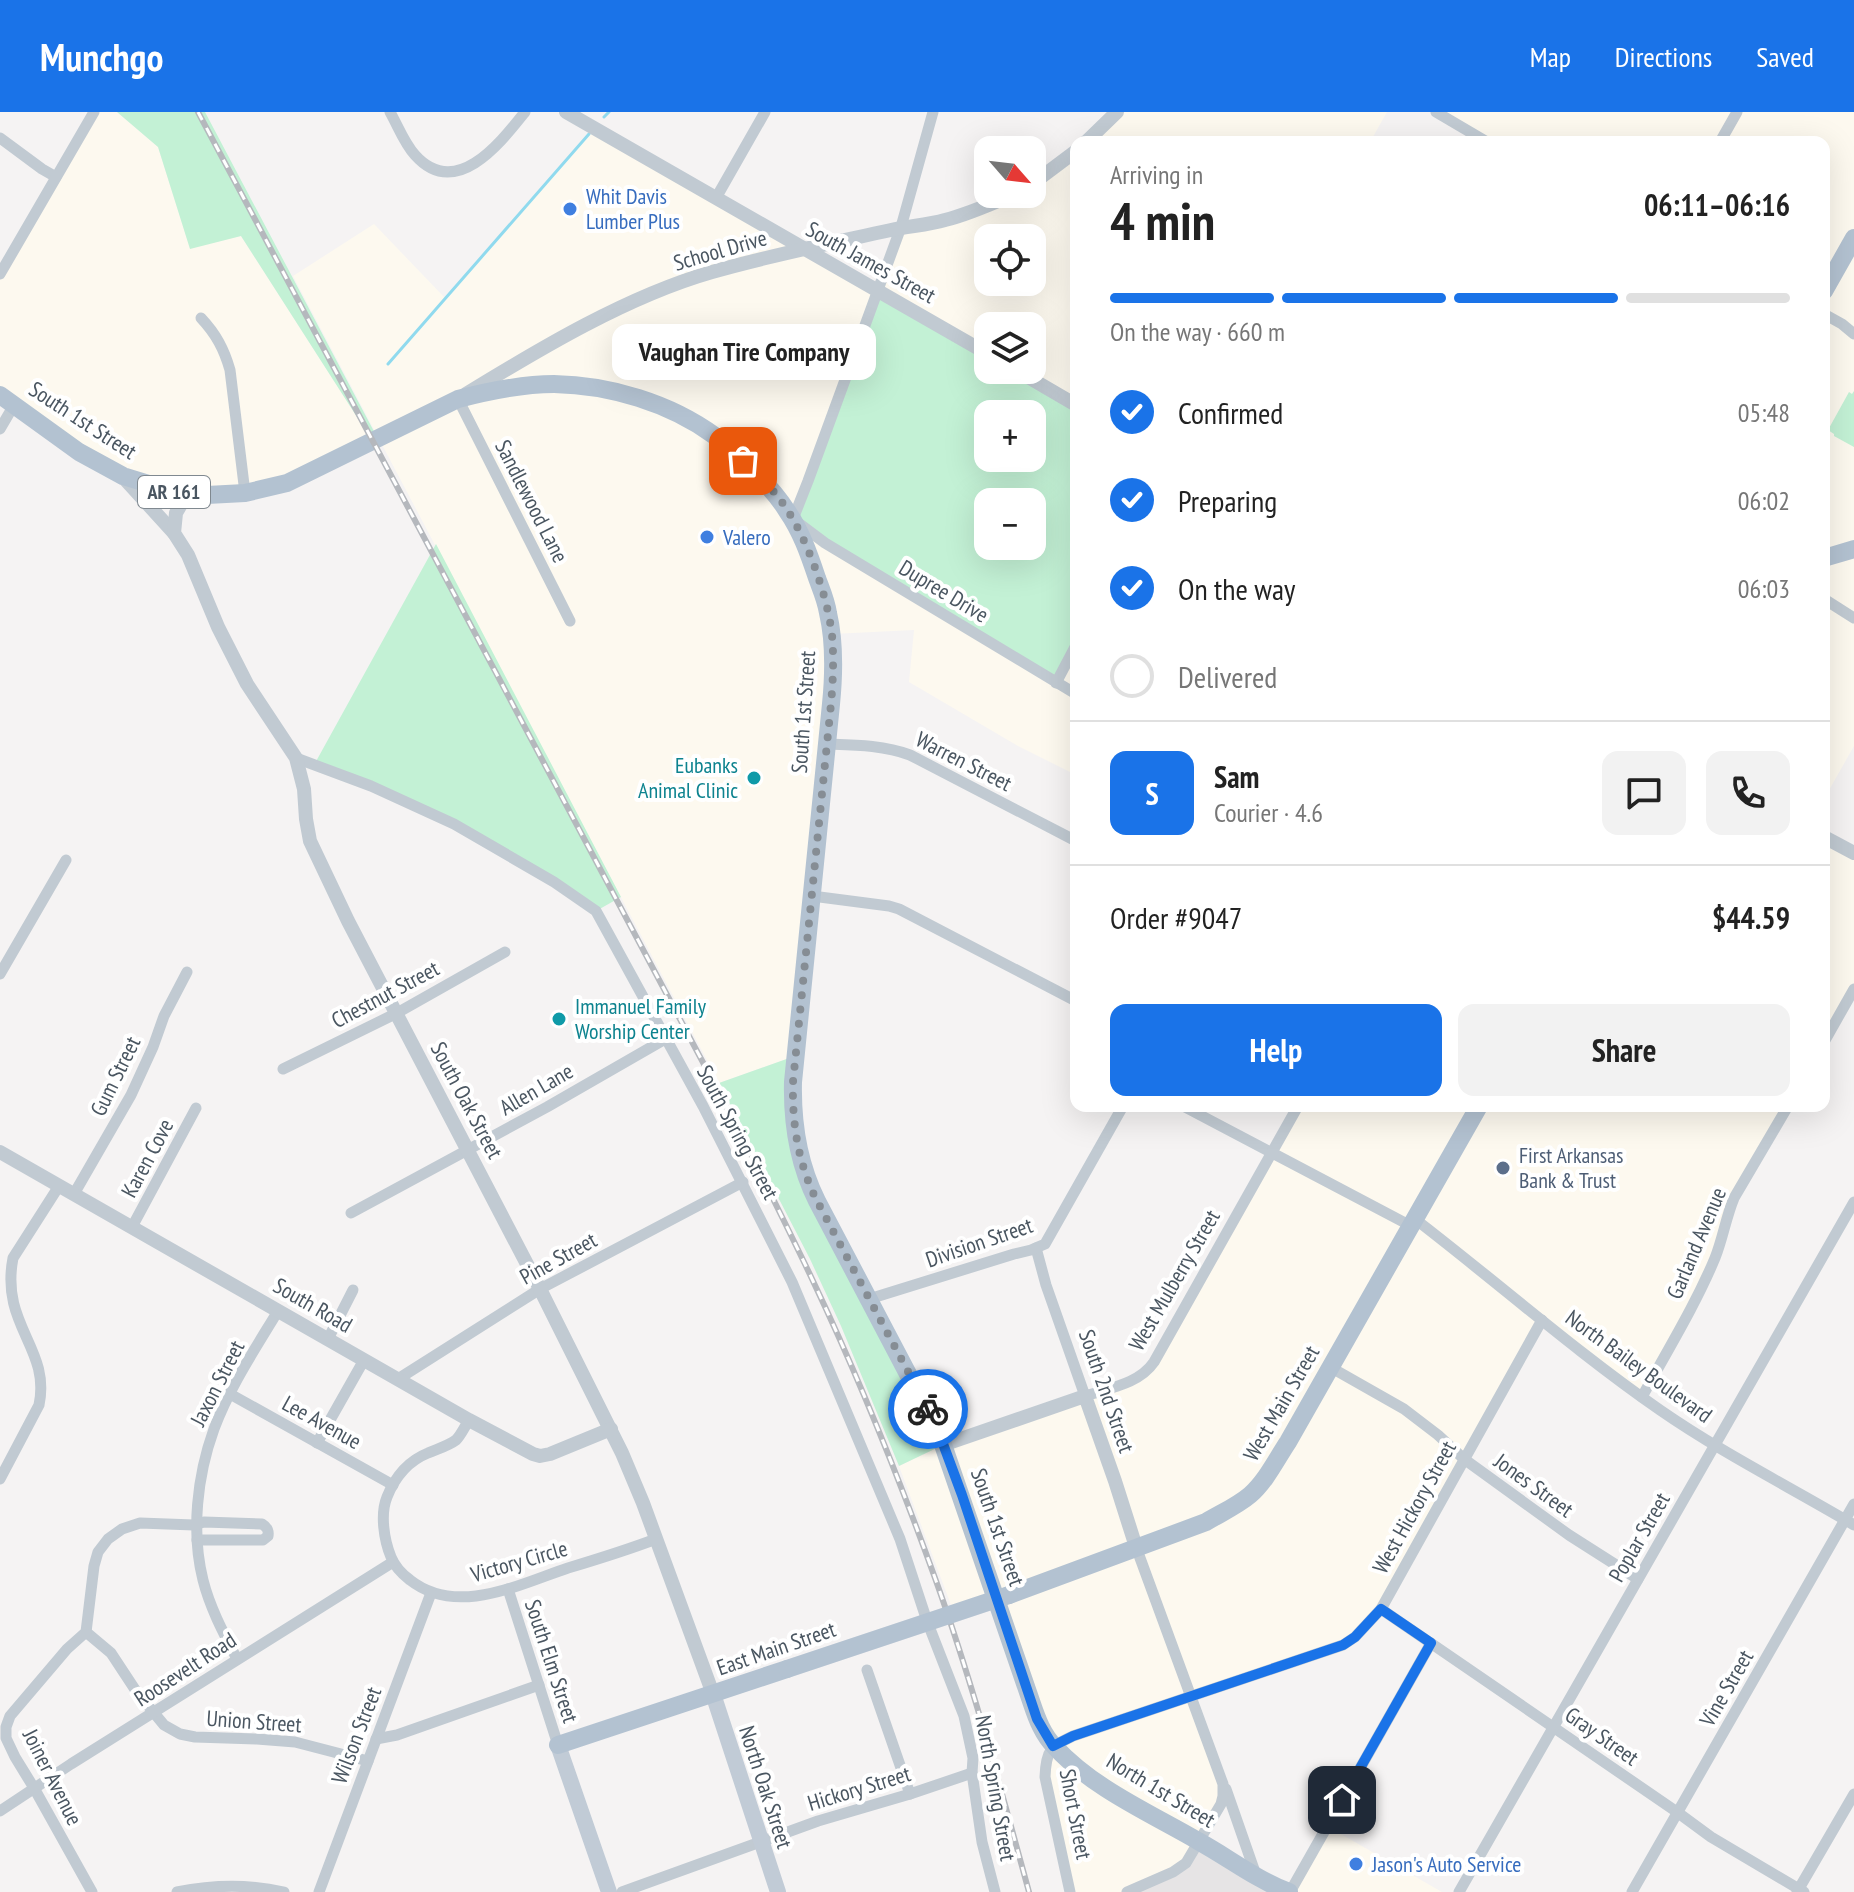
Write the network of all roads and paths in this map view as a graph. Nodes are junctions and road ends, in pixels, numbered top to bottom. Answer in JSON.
{"nodes":[{"id":1,"x":94,"y":112,"type":"edge"},
{"id":2,"x":390,"y":112,"type":"edge"},
{"id":3,"x":525,"y":112,"type":"edge"},
{"id":4,"x":566,"y":112,"type":"edge"},
{"id":5,"x":765,"y":112,"type":"edge"},
{"id":6,"x":933,"y":112,"type":"edge"},
{"id":7,"x":1117,"y":112,"type":"edge"},
{"id":8,"x":1436,"y":112,"type":"edge"},
{"id":9,"x":1737,"y":112,"type":"edge"},
{"id":10,"x":1092,"y":136,"type":"edge"},
{"id":11,"x":1477,"y":136,"type":"edge"},
{"id":12,"x":1723,"y":136,"type":"edge"},
{"id":13,"x":0,"y":138,"type":"edge"},
{"id":14,"x":1070,"y":156,"type":"edge"},
{"id":15,"x":1046,"y":174,"type":"edge"},
{"id":16,"x":56,"y":177,"type":"junction"},
{"id":17,"x":716,"y":198,"type":"junction"},
{"id":18,"x":982,"y":208,"type":"edge"},
{"id":19,"x":901,"y":227,"type":"junction"},
{"id":20,"x":1854,"y":238,"type":"edge"},
{"id":21,"x":805,"y":250,"type":"junction"},
{"id":22,"x":0,"y":274,"type":"edge"},
{"id":23,"x":1830,"y":280,"type":"edge"},
{"id":24,"x":879,"y":290,"type":"junction"},
{"id":25,"x":201,"y":318,"type":"dead end"},
{"id":26,"x":1848,"y":324,"type":"edge"},
{"id":27,"x":1854,"y":334,"type":"edge"},
{"id":28,"x":974,"y":346,"type":"edge"},
{"id":29,"x":1040,"y":384,"type":"edge"},
{"id":30,"x":458,"y":399,"type":"junction"},
{"id":31,"x":7,"y":400,"type":"edge"},
{"id":32,"x":1070,"y":402,"type":"edge"},
{"id":33,"x":0,"y":429,"type":"edge"},
{"id":34,"x":123,"y":476,"type":"junction"},
{"id":35,"x":245,"y":493,"type":"junction"},
{"id":36,"x":187,"y":494,"type":"junction"},
{"id":37,"x":793,"y":519,"type":"junction"},
{"id":38,"x":174,"y":533,"type":"junction"},
{"id":39,"x":1854,"y":549,"type":"edge"},
{"id":40,"x":1830,"y":556,"type":"edge"},
{"id":41,"x":1830,"y":603,"type":"edge"},
{"id":42,"x":1854,"y":618,"type":"edge"},
{"id":43,"x":570,"y":621,"type":"dead end"},
{"id":44,"x":1070,"y":656,"type":"edge"},
{"id":45,"x":1056,"y":683,"type":"junction"},
{"id":46,"x":1070,"y":691,"type":"edge"},
{"id":47,"x":826,"y":744,"type":"junction"},
{"id":48,"x":296,"y":758,"type":"junction"},
{"id":49,"x":1070,"y":838,"type":"edge"},
{"id":50,"x":1830,"y":840,"type":"edge"},
{"id":51,"x":1854,"y":853,"type":"edge"},
{"id":52,"x":66,"y":860,"type":"dead end"},
{"id":53,"x":812,"y":896,"type":"junction"},
{"id":54,"x":505,"y":952,"type":"dead end"},
{"id":55,"x":187,"y":972,"type":"dead end"},
{"id":56,"x":0,"y":974,"type":"edge"},
{"id":57,"x":1854,"y":989,"type":"edge"},
{"id":58,"x":1070,"y":998,"type":"edge"},
{"id":59,"x":397,"y":1013,"type":"junction"},
{"id":60,"x":1830,"y":1031,"type":"edge"},
{"id":61,"x":667,"y":1038,"type":"junction"},
{"id":62,"x":283,"y":1069,"type":"dead end"},
{"id":63,"x":196,"y":1108,"type":"dead end"},
{"id":64,"x":1120,"y":1112,"type":"edge"},
{"id":65,"x":1195,"y":1112,"type":"edge"},
{"id":66,"x":1295,"y":1112,"type":"edge"},
{"id":67,"x":1476,"y":1112,"type":"edge"},
{"id":68,"x":1784,"y":1112,"type":"edge"},
{"id":69,"x":468,"y":1150,"type":"junction"},
{"id":70,"x":0,"y":1152,"type":"edge"},
{"id":71,"x":1272,"y":1152,"type":"junction"},
{"id":72,"x":743,"y":1182,"type":"junction"},
{"id":73,"x":59,"y":1186,"type":"junction"},
{"id":74,"x":74,"y":1194,"type":"junction"},
{"id":75,"x":1854,"y":1202,"type":"edge"},
{"id":76,"x":351,"y":1213,"type":"dead end"},
{"id":77,"x":1413,"y":1223,"type":"junction"},
{"id":78,"x":132,"y":1227,"type":"junction"},
{"id":79,"x":1036,"y":1248,"type":"junction"},
{"id":80,"x":540,"y":1289,"type":"junction"},
{"id":81,"x":353,"y":1290,"type":"dead end"},
{"id":82,"x":869,"y":1299,"type":"junction"},
{"id":83,"x":278,"y":1311,"type":"junction"},
{"id":84,"x":1542,"y":1320,"type":"junction"},
{"id":85,"x":328,"y":1339,"type":"junction"},
{"id":86,"x":364,"y":1360,"type":"junction"},
{"id":87,"x":1330,"y":1367,"type":"junction"},
{"id":88,"x":398,"y":1379,"type":"junction"},
{"id":89,"x":230,"y":1394,"type":"junction"},
{"id":90,"x":1085,"y":1396,"type":"junction"},
{"id":91,"x":1642,"y":1397,"type":"junction"},
{"id":92,"x":469,"y":1420,"type":"junction"},
{"id":93,"x":611,"y":1429,"type":"junction"},
{"id":94,"x":317,"y":1443,"type":"junction"},
{"id":95,"x":943,"y":1445,"type":"junction"},
{"id":96,"x":1715,"y":1445,"type":"junction"},
{"id":97,"x":1464,"y":1459,"type":"junction"},
{"id":98,"x":0,"y":1479,"type":"edge"},
{"id":99,"x":393,"y":1485,"type":"junction"},
{"id":100,"x":1854,"y":1504,"type":"edge"},
{"id":101,"x":1849,"y":1523,"type":"edge"},
{"id":102,"x":197,"y":1525,"type":"junction"},
{"id":103,"x":656,"y":1539,"type":"junction"},
{"id":104,"x":197,"y":1540,"type":"junction"},
{"id":105,"x":1136,"y":1547,"type":"junction"},
{"id":106,"x":393,"y":1562,"type":"junction"},
{"id":107,"x":1638,"y":1579,"type":"junction"},
{"id":108,"x":508,"y":1589,"type":"junction"},
{"id":109,"x":431,"y":1593,"type":"junction"},
{"id":110,"x":1009,"y":1595,"type":"joint"},
{"id":111,"x":922,"y":1602,"type":"joint"},
{"id":112,"x":1381,"y":1609,"type":"junction"},
{"id":113,"x":1002,"y":1614,"type":"joint"},
{"id":114,"x":86,"y":1632,"type":"junction"},
{"id":115,"x":1431,"y":1643,"type":"junction"},
{"id":116,"x":237,"y":1659,"type":"junction"},
{"id":117,"x":867,"y":1670,"type":"dead end"},
{"id":118,"x":539,"y":1685,"type":"junction"},
{"id":119,"x":713,"y":1694,"type":"junction"},
{"id":120,"x":1193,"y":1697,"type":"junction"},
{"id":121,"x":154,"y":1713,"type":"junction"},
{"id":122,"x":1553,"y":1727,"type":"junction"},
{"id":123,"x":376,"y":1739,"type":"junction"},
{"id":124,"x":558,"y":1745,"type":"junction"},
{"id":125,"x":1053,"y":1746,"type":"junction"},
{"id":126,"x":368,"y":1761,"type":"junction"},
{"id":127,"x":972,"y":1773,"type":"junction"},
{"id":128,"x":1223,"y":1784,"type":"junction"},
{"id":129,"x":34,"y":1788,"type":"junction"},
{"id":130,"x":910,"y":1794,"type":"junction"},
{"id":131,"x":1854,"y":1794,"type":"edge"},
{"id":132,"x":0,"y":1811,"type":"edge"},
{"id":133,"x":1677,"y":1812,"type":"junction"},
{"id":134,"x":760,"y":1841,"type":"junction"},
{"id":135,"x":1200,"y":1841,"type":"junction"},
{"id":136,"x":1256,"y":1875,"type":"junction"},
{"id":137,"x":1800,"y":1891,"type":"edge"},
{"id":138,"x":92,"y":1892,"type":"edge"},
{"id":139,"x":177,"y":1892,"type":"edge"},
{"id":140,"x":284,"y":1892,"type":"edge"},
{"id":141,"x":319,"y":1892,"type":"edge"},
{"id":142,"x":609,"y":1892,"type":"edge"},
{"id":143,"x":622,"y":1892,"type":"edge"},
{"id":144,"x":778,"y":1892,"type":"edge"},
{"id":145,"x":995,"y":1892,"type":"edge"},
{"id":146,"x":1070,"y":1892,"type":"edge"},
{"id":147,"x":1127,"y":1892,"type":"edge"},
{"id":148,"x":1290,"y":1892,"type":"edge"},
{"id":149,"x":1459,"y":1892,"type":"edge"},
{"id":150,"x":1632,"y":1892,"type":"edge"}],
"edges":[{"from":1,"to":16,"type":"street"},
{"from":2,"to":3,"type":"street"},
{"from":4,"to":17,"type":"street","name":"South James Street"},
{"from":5,"to":17,"type":"street"},
{"from":6,"to":19,"type":"street"},
{"from":7,"to":10,"type":"street"},
{"from":8,"to":11,"type":"street"},
{"from":9,"to":12,"type":"street"},
{"from":13,"to":16,"type":"street"},
{"from":14,"to":15,"type":"street"},
{"from":16,"to":22,"type":"street"},
{"from":17,"to":21,"type":"street","name":"South James Street"},
{"from":18,"to":19,"type":"street","name":"School Drive"},
{"from":19,"to":21,"type":"street","name":"School Drive"},
{"from":19,"to":24,"type":"street"},
{"from":20,"to":23,"type":"main road"},
{"from":21,"to":24,"type":"street","name":"South James Street"},
{"from":21,"to":30,"type":"street","name":"School Drive"},
{"from":24,"to":28,"type":"street","name":"South James Street"},
{"from":24,"to":37,"type":"street"},
{"from":25,"to":35,"type":"street"},
{"from":26,"to":27,"type":"street"},
{"from":29,"to":32,"type":"street"},
{"from":30,"to":35,"type":"main road","name":"South 1st Street","number":"AR 161"},
{"from":30,"to":37,"type":"main road","name":"South 1st Street","number":"AR 161"},
{"from":30,"to":43,"type":"street","name":"Sandlewood Lane"},
{"from":31,"to":33,"type":"street"},
{"from":31,"to":34,"type":"main road","name":"South 1st Street","number":"AR 161"},
{"from":34,"to":36,"type":"main road","name":"South 1st Street","number":"AR 161"},
{"from":34,"to":38,"type":"street","name":"South Oak Street"},
{"from":35,"to":36,"type":"main road","name":"South 1st Street","number":"AR 161"},
{"from":36,"to":38,"type":"street"},
{"from":37,"to":45,"type":"street","name":"Dupree Drive"},
{"from":37,"to":47,"type":"main road","name":"South 1st Street","number":"AR 161"},
{"from":38,"to":48,"type":"street","name":"South Oak Street"},
{"from":39,"to":40,"type":"main road"},
{"from":41,"to":42,"type":"street"},
{"from":44,"to":45,"type":"street"},
{"from":45,"to":46,"type":"street","name":"Dupree Drive"},
{"from":47,"to":49,"type":"street","name":"Warren Street"},
{"from":47,"to":53,"type":"main road","name":"South 1st Street","number":"AR 161"},
{"from":48,"to":59,"type":"street","name":"South Oak Street"},
{"from":48,"to":61,"type":"street","name":"South Spring Street"},
{"from":50,"to":51,"type":"street"},
{"from":52,"to":56,"type":"street"},
{"from":53,"to":58,"type":"street"},
{"from":53,"to":82,"type":"main road","name":"South 1st Street","number":"AR 161"},
{"from":54,"to":59,"type":"street","name":"Chestnut Street"},
{"from":55,"to":74,"type":"street","name":"Gum Street"},
{"from":57,"to":60,"type":"street"},
{"from":59,"to":62,"type":"street","name":"Chestnut Street"},
{"from":59,"to":69,"type":"street","name":"South Oak Street"},
{"from":61,"to":69,"type":"street","name":"Allen Lane"},
{"from":61,"to":72,"type":"street","name":"South Spring Street"},
{"from":63,"to":78,"type":"street","name":"Karen Cove"},
{"from":64,"to":79,"type":"street","name":"Division Street"},
{"from":65,"to":71,"type":"street","name":"North Bailey Boulevard"},
{"from":66,"to":71,"type":"street","name":"West Mulberry Street"},
{"from":67,"to":77,"type":"main road","name":"West Main Street"},
{"from":68,"to":91,"type":"street","name":"Garland Avenue"},
{"from":69,"to":76,"type":"street","name":"Allen Lane"},
{"from":69,"to":80,"type":"street","name":"South Oak Street"},
{"from":70,"to":73,"type":"street","name":"South Road"},
{"from":71,"to":77,"type":"street","name":"North Bailey Boulevard"},
{"from":71,"to":90,"type":"street","name":"West Mulberry Street"},
{"from":72,"to":80,"type":"street","name":"Pine Street"},
{"from":72,"to":111,"type":"street","name":"South Spring Street"},
{"from":73,"to":74,"type":"street","name":"South Road"},
{"from":73,"to":98,"type":"street"},
{"from":74,"to":78,"type":"street","name":"South Road"},
{"from":75,"to":96,"type":"street","name":"Poplar Street"},
{"from":77,"to":84,"type":"street","name":"North Bailey Boulevard"},
{"from":77,"to":87,"type":"main road","name":"West Main Street"},
{"from":78,"to":83,"type":"street","name":"South Road"},
{"from":79,"to":82,"type":"street","name":"Division Street"},
{"from":79,"to":90,"type":"street","name":"South 2nd Street"},
{"from":80,"to":88,"type":"street","name":"Pine Street"},
{"from":80,"to":93,"type":"street","name":"South Oak Street"},
{"from":81,"to":85,"type":"street"},
{"from":82,"to":95,"type":"main road","name":"South 1st Street","number":"AR 161"},
{"from":83,"to":85,"type":"street","name":"South Road"},
{"from":83,"to":89,"type":"street","name":"Jaxon Street"},
{"from":84,"to":91,"type":"street","name":"North Bailey Boulevard"},
{"from":84,"to":97,"type":"street","name":"West Hickory Street"},
{"from":85,"to":86,"type":"street","name":"South Road"},
{"from":86,"to":88,"type":"street","name":"South Road"},
{"from":86,"to":94,"type":"street"},
{"from":87,"to":97,"type":"street","name":"Jones Street"},
{"from":87,"to":105,"type":"main road","name":"West Main Street"},
{"from":88,"to":92,"type":"street","name":"South Road"},
{"from":89,"to":94,"type":"street","name":"Lee Avenue"},
{"from":89,"to":102,"type":"street","name":"Jaxon Street"},
{"from":90,"to":95,"type":"street","name":"West Mulberry Street"},
{"from":90,"to":105,"type":"street","name":"South 2nd Street"},
{"from":91,"to":96,"type":"street","name":"North Bailey Boulevard"},
{"from":92,"to":93,"type":"street","name":"South Road"},
{"from":92,"to":99,"type":"street"},
{"from":93,"to":103,"type":"street","name":"South Oak Street"},
{"from":94,"to":99,"type":"street","name":"Lee Avenue"},
{"from":95,"to":113,"type":"main road","name":"South 1st Street","number":"AR 161"},
{"from":96,"to":101,"type":"street","name":"North Bailey Boulevard"},
{"from":96,"to":107,"type":"street","name":"Poplar Street"},
{"from":97,"to":107,"type":"street","name":"Jones Street"},
{"from":97,"to":112,"type":"street","name":"West Hickory Street"},
{"from":99,"to":106,"type":"street"},
{"from":100,"to":101,"type":"street","name":"Vine Street"},
{"from":101,"to":133,"type":"street","name":"Vine Street"},
{"from":102,"to":104,"type":"street","name":"Jaxon Street"},
{"from":102,"to":104,"type":"street"},
{"from":102,"to":114,"type":"street"},
{"from":103,"to":108,"type":"street","name":"Victory Circle"},
{"from":103,"to":119,"type":"street","name":"South Oak Street"},
{"from":104,"to":116,"type":"street","name":"Jaxon Street"},
{"from":105,"to":110,"type":"main road","name":"West Main Street"},
{"from":105,"to":120,"type":"street"},
{"from":106,"to":109,"type":"street"},
{"from":106,"to":116,"type":"street","name":"Roosevelt Road"},
{"from":107,"to":122,"type":"street","name":"Poplar Street"},
{"from":108,"to":109,"type":"street","name":"Victory Circle"},
{"from":108,"to":118,"type":"street","name":"South Elm Street"},
{"from":109,"to":123,"type":"street","name":"Wilson Street"},
{"from":110,"to":119,"type":"main road","name":"East Main Street","bridge":true},
{"from":111,"to":127,"type":"street","name":"North Spring Street"},
{"from":112,"to":115,"type":"street","name":"Gray Street"},
{"from":112,"to":120,"type":"street","name":"West Hickory Street"},
{"from":113,"to":125,"type":"main road","name":"North 1st Street","number":"AR 161"},
{"from":114,"to":121,"type":"street","name":"Union Street"},
{"from":114,"to":129,"type":"street","name":"Joiner Avenue"},
{"from":115,"to":122,"type":"street","name":"Gray Street"},
{"from":115,"to":148,"type":"street"},
{"from":116,"to":121,"type":"street","name":"Roosevelt Road"},
{"from":117,"to":130,"type":"street"},
{"from":118,"to":123,"type":"street"},
{"from":118,"to":124,"type":"street","name":"South Elm Street"},
{"from":119,"to":124,"type":"main road","name":"East Main Street"},
{"from":119,"to":134,"type":"main road","name":"North Oak Street"},
{"from":120,"to":125,"type":"street","name":"West Hickory Street"},
{"from":120,"to":128,"type":"street"},
{"from":121,"to":126,"type":"street","name":"Union Street"},
{"from":121,"to":129,"type":"street","name":"Roosevelt Road"},
{"from":122,"to":133,"type":"street","name":"Gray Street"},
{"from":122,"to":149,"type":"street","name":"Poplar Street"},
{"from":123,"to":126,"type":"street","name":"Wilson Street"},
{"from":124,"to":142,"type":"main road"},
{"from":125,"to":135,"type":"main road","name":"North 1st Street","number":"AR 161"},
{"from":125,"to":146,"type":"street","name":"Short Street"},
{"from":126,"to":141,"type":"street","name":"Wilson Street"},
{"from":127,"to":130,"type":"street","name":"Hickory Street"},
{"from":127,"to":145,"type":"street","name":"North Spring Street"},
{"from":128,"to":135,"type":"street"},
{"from":128,"to":136,"type":"street"},
{"from":129,"to":132,"type":"street","name":"Roosevelt Road"},
{"from":129,"to":138,"type":"street","name":"Joiner Avenue"},
{"from":130,"to":134,"type":"street","name":"Hickory Street"},
{"from":131,"to":137,"type":"street"},
{"from":133,"to":137,"type":"street","name":"Gray Street"},
{"from":133,"to":150,"type":"street","name":"Vine Street"},
{"from":134,"to":143,"type":"street","name":"Hickory Street"},
{"from":134,"to":144,"type":"main road","name":"North Oak Street"},
{"from":135,"to":136,"type":"main road","name":"North 1st Street","number":"AR 161"},
{"from":135,"to":147,"type":"street"},
{"from":136,"to":148,"type":"main road","name":"North 1st Street","number":"AR 161"},
{"from":139,"to":140,"type":"street"}]}
